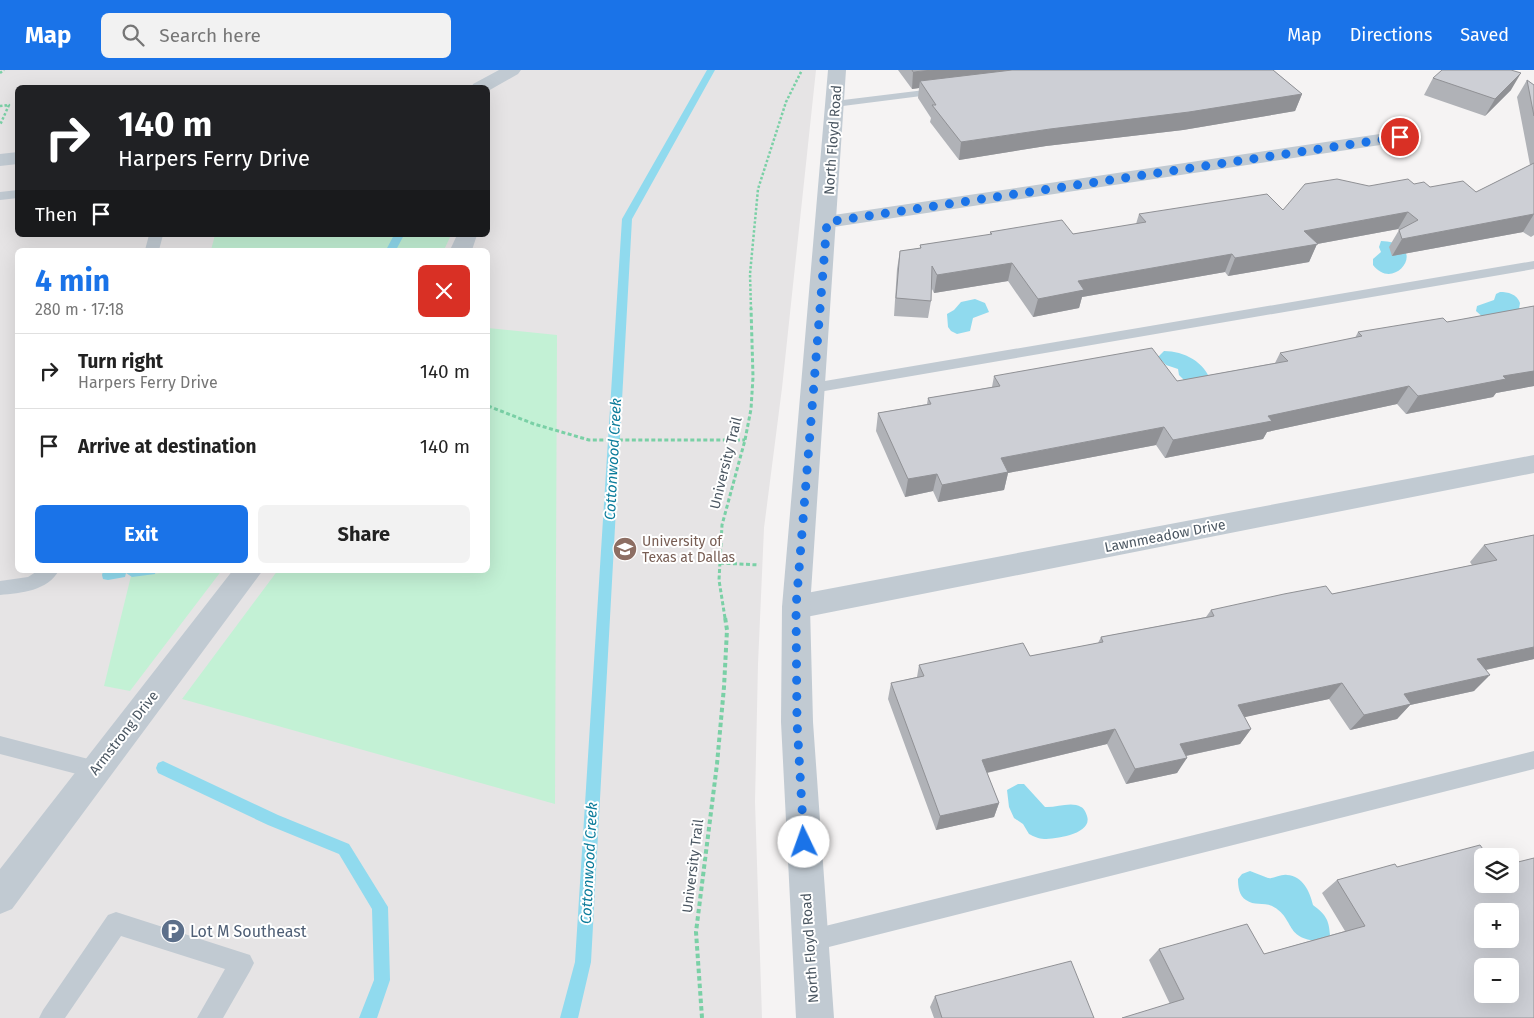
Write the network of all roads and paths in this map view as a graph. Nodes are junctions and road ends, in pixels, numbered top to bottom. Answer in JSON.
{"nodes":[{"id":1,"x":4,"y":70,"type":"edge"},
{"id":2,"x":512,"y":70,"type":"edge"},
{"id":3,"x":802,"y":70,"type":"edge"},
{"id":4,"x":838,"y":70,"type":"edge"},
{"id":5,"x":0,"y":72,"type":"edge"},
{"id":6,"x":484,"y":85,"type":"edge"},
{"id":7,"x":951,"y":89,"type":"edge"},
{"id":8,"x":835,"y":104,"type":"junction"},
{"id":9,"x":0,"y":106,"type":"edge"},
{"id":10,"x":0,"y":125,"type":"edge"},
{"id":11,"x":1400,"y":137,"type":"dead end"},
{"id":12,"x":15,"y":158,"type":"edge"},
{"id":13,"x":0,"y":160,"type":"edge"},
{"id":14,"x":15,"y":194,"type":"edge"},
{"id":15,"x":0,"y":196,"type":"edge"},
{"id":16,"x":827,"y":222,"type":"junction"},
{"id":17,"x":1534,"y":264,"type":"edge"},
{"id":18,"x":813,"y":388,"type":"junction"},
{"id":19,"x":490,"y":407,"type":"edge"},
{"id":20,"x":745,"y":440,"type":"junction"},
{"id":21,"x":1534,"y":464,"type":"edge"},
{"id":22,"x":720,"y":563,"type":"junction"},
{"id":23,"x":759,"y":565,"type":"dead end"},
{"id":24,"x":247,"y":573,"type":"edge"},
{"id":25,"x":47,"y":574,"type":"edge"},
{"id":26,"x":0,"y":588,"type":"edge"},
{"id":27,"x":796,"y":607,"type":"junction"},
{"id":28,"x":0,"y":745,"type":"edge"},
{"id":29,"x":1534,"y":760,"type":"edge"},
{"id":30,"x":96,"y":770,"type":"junction"},
{"id":31,"x":0,"y":897,"type":"edge"},
{"id":32,"x":809,"y":941,"type":"junction"},
{"id":33,"x":51,"y":1018,"type":"edge"},
{"id":34,"x":209,"y":1018,"type":"edge"},
{"id":35,"x":702,"y":1018,"type":"edge"},
{"id":36,"x":815,"y":1018,"type":"edge"}],
"edges":[{"from":1,"to":5,"type":"path"},
{"from":2,"to":6,"type":"street"},
{"from":3,"to":20,"type":"path","name":"University Trail"},
{"from":4,"to":8,"type":"street","name":"North Floyd Road"},
{"from":7,"to":8,"type":"lane"},
{"from":8,"to":16,"type":"street","name":"North Floyd Road"},
{"from":9,"to":10,"type":"path"},
{"from":11,"to":16,"type":"street"},
{"from":12,"to":13,"type":"street"},
{"from":14,"to":15,"type":"lane"},
{"from":16,"to":18,"type":"street","name":"North Floyd Road"},
{"from":17,"to":18,"type":"lane"},
{"from":18,"to":27,"type":"street","name":"North Floyd Road"},
{"from":19,"to":20,"type":"path"},
{"from":20,"to":22,"type":"path","name":"University Trail"},
{"from":21,"to":27,"type":"street","name":"Lawnmeadow Drive"},
{"from":22,"to":23,"type":"path"},
{"from":22,"to":35,"type":"path","name":"University Trail"},
{"from":24,"to":30,"type":"street","name":"Armstrong Drive"},
{"from":25,"to":26,"type":"lane"},
{"from":27,"to":32,"type":"street","name":"North Floyd Road"},
{"from":28,"to":30,"type":"lane"},
{"from":29,"to":32,"type":"lane"},
{"from":30,"to":31,"type":"street","name":"Armstrong Drive"},
{"from":32,"to":36,"type":"street","name":"North Floyd Road"},
{"from":33,"to":34,"type":"lane"}]}
